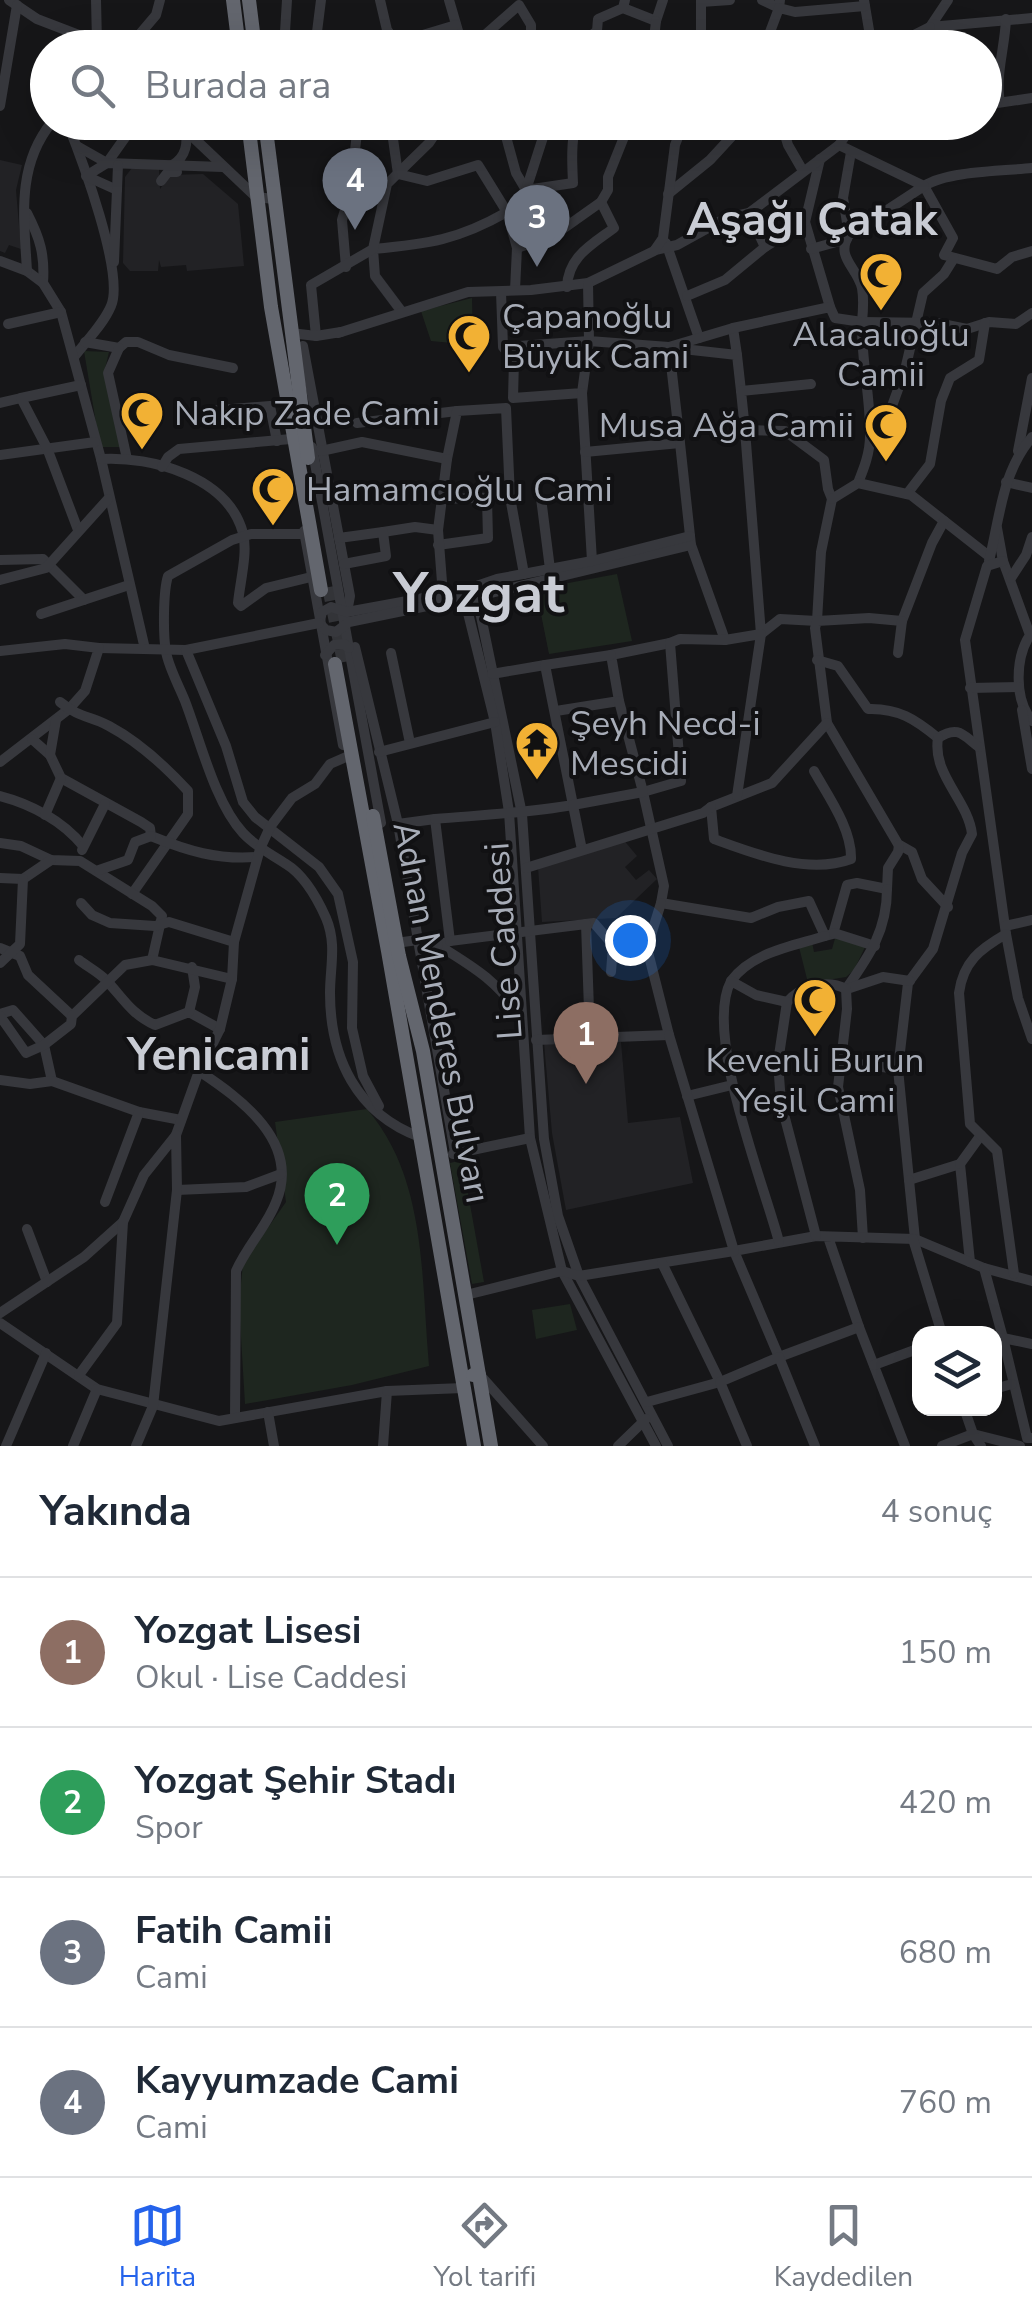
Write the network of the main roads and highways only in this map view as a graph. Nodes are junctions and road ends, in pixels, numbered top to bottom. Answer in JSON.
{"nodes":[{"id":1,"x":233,"y":0,"type":"edge"},
{"id":2,"x":250,"y":0,"type":"edge"},
{"id":3,"x":237,"y":30,"type":"edge"},
{"id":4,"x":254,"y":30,"type":"edge"},
{"id":5,"x":250,"y":140,"type":"edge"},
{"id":6,"x":267,"y":140,"type":"edge"},
{"id":7,"x":480,"y":1374,"type":"junction"},
{"id":8,"x":463,"y":1388,"type":"junction"},
{"id":9,"x":488,"y":1393,"type":"junction"},
{"id":10,"x":474,"y":1446,"type":"edge"},
{"id":11,"x":491,"y":1446,"type":"edge"}],
"edges":[{"from":1,"to":3,"type":"highway"},
{"from":2,"to":4,"type":"highway"},
{"from":5,"to":6,"type":"highway"},
{"from":7,"to":8,"type":"highway"},
{"from":7,"to":8,"type":"highway","name":"Adnan Menderes Bulvarı"},
{"from":7,"to":9,"type":"highway","name":"Adnan Menderes Bulvarı"},
{"from":8,"to":9,"type":"highway"},
{"from":8,"to":10,"type":"highway","name":"Adnan Menderes Bulvarı"},
{"from":9,"to":11,"type":"highway","name":"Adnan Menderes Bulvarı"}]}
